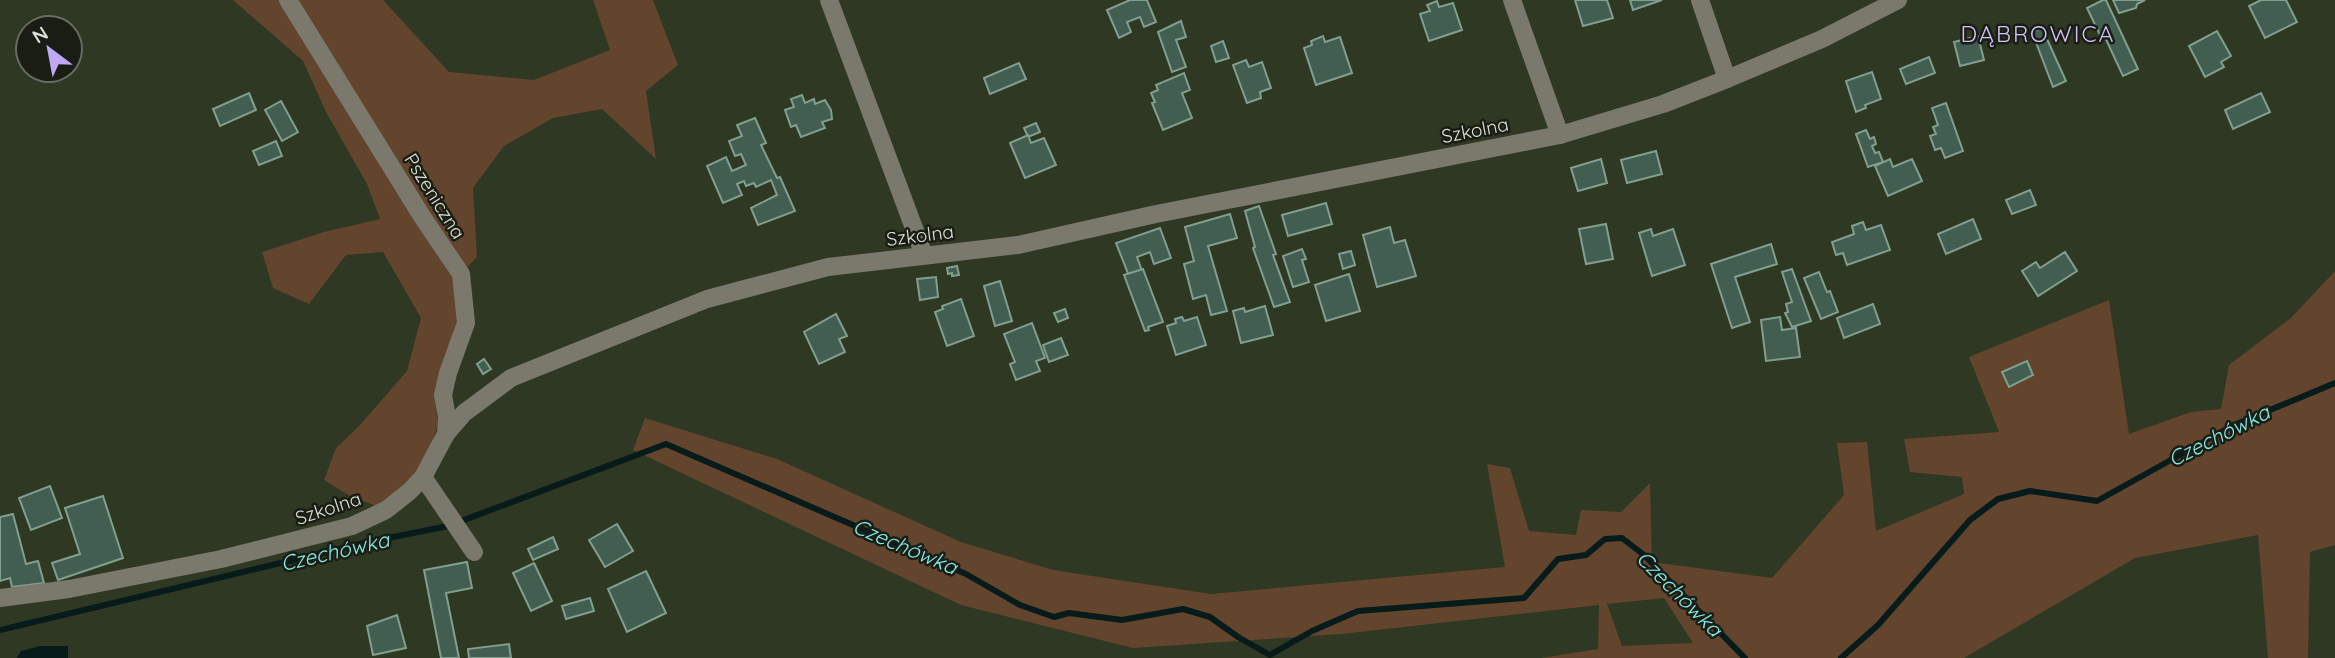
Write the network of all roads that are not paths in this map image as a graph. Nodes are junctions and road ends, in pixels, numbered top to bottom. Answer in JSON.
{"nodes":[{"id":1,"x":288,"y":0,"type":"edge"},
{"id":2,"x":829,"y":0,"type":"edge"},
{"id":3,"x":1512,"y":0,"type":"edge"},
{"id":4,"x":1700,"y":0,"type":"edge"},
{"id":5,"x":1898,"y":0,"type":"edge"},
{"id":6,"x":1727,"y":79,"type":"junction"},
{"id":7,"x":1560,"y":135,"type":"junction"},
{"id":8,"x":924,"y":255,"type":"junction"},
{"id":9,"x":446,"y":434,"type":"junction"},
{"id":10,"x":423,"y":477,"type":"junction"},
{"id":11,"x":474,"y":552,"type":"dead end"},
{"id":12,"x":0,"y":598,"type":"edge"}],
"edges":[{"from":1,"to":9,"type":"street","name":"Pszeniczna"},
{"from":2,"to":8,"type":"street"},
{"from":3,"to":7,"type":"street"},
{"from":4,"to":6,"type":"street"},
{"from":5,"to":6,"type":"street","name":"Szkolna"},
{"from":6,"to":7,"type":"street","name":"Szkolna"},
{"from":7,"to":8,"type":"street","name":"Szkolna"},
{"from":8,"to":9,"type":"street","name":"Szkolna"},
{"from":9,"to":10,"type":"street","name":"Szkolna"},
{"from":10,"to":11,"type":"street"},
{"from":10,"to":12,"type":"street","name":"Szkolna"}]}
